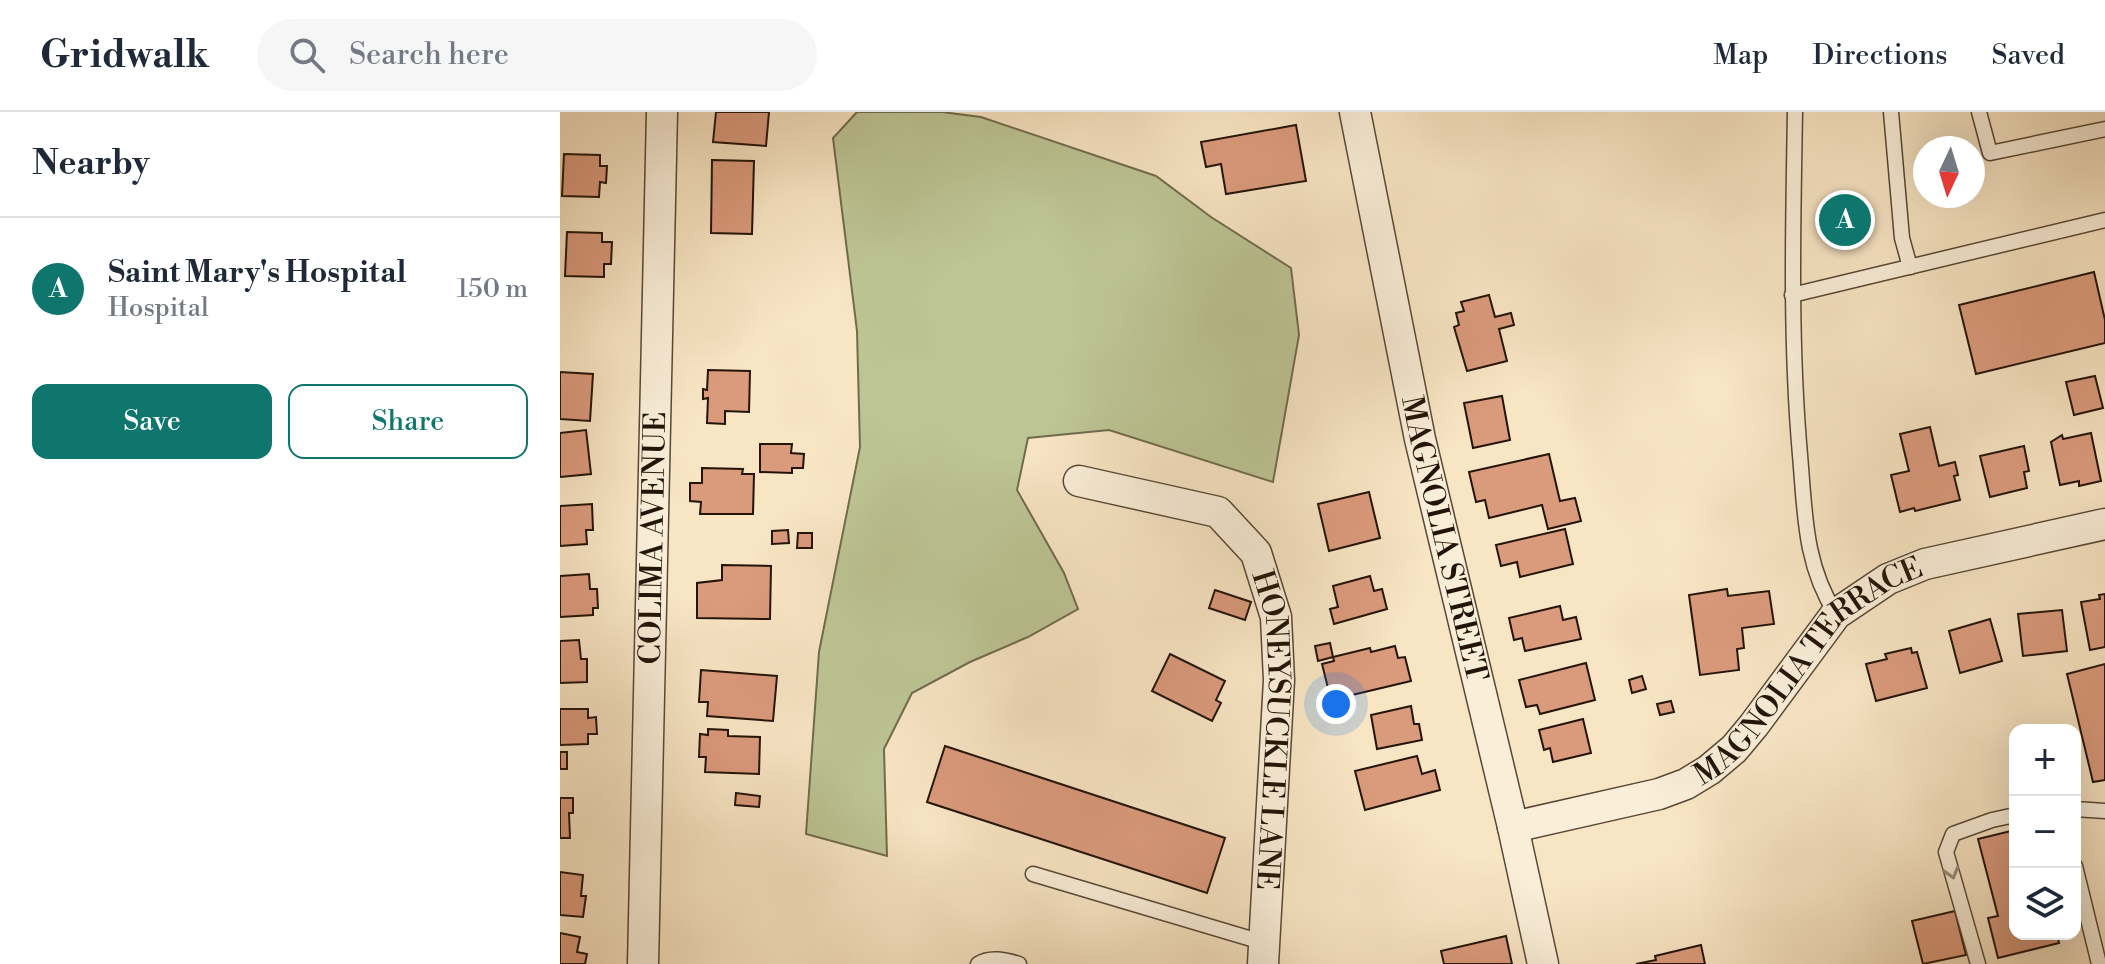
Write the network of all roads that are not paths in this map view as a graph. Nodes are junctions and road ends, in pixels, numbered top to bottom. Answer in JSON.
{"nodes":[{"id":1,"x":662,"y":112,"type":"edge"},
{"id":2,"x":1355,"y":112,"type":"edge"},
{"id":3,"x":1795,"y":112,"type":"edge"},
{"id":4,"x":1891,"y":112,"type":"edge"},
{"id":5,"x":1979,"y":112,"type":"edge"},
{"id":6,"x":2105,"y":129,"type":"edge"},
{"id":7,"x":2105,"y":220,"type":"edge"},
{"id":8,"x":1910,"y":267,"type":"junction"},
{"id":9,"x":1792,"y":295,"type":"junction"},
{"id":10,"x":1079,"y":481,"type":"dead end"},
{"id":11,"x":2105,"y":524,"type":"edge"},
{"id":12,"x":1836,"y":614,"type":"junction"},
{"id":13,"x":2081,"y":809,"type":"edge"},
{"id":14,"x":2105,"y":811,"type":"edge"},
{"id":15,"x":2009,"y":816,"type":"edge"},
{"id":16,"x":1513,"y":827,"type":"junction"},
{"id":17,"x":2075,"y":868,"type":"edge"},
{"id":18,"x":1033,"y":874,"type":"dead end"},
{"id":19,"x":1264,"y":953,"type":"edge"},
{"id":20,"x":643,"y":964,"type":"edge"},
{"id":21,"x":978,"y":964,"type":"edge"},
{"id":22,"x":1019,"y":964,"type":"edge"},
{"id":23,"x":1543,"y":964,"type":"edge"},
{"id":24,"x":1978,"y":964,"type":"edge"},
{"id":25,"x":2099,"y":964,"type":"edge"}],
"edges":[{"from":1,"to":20,"type":"street","name":"COLIMA AVENUE"},
{"from":2,"to":16,"type":"street","name":"MAGNOLIA STREET"},
{"from":3,"to":9,"type":"lane"},
{"from":4,"to":8,"type":"lane"},
{"from":5,"to":6,"type":"lane"},
{"from":7,"to":8,"type":"lane"},
{"from":8,"to":9,"type":"lane"},
{"from":9,"to":12,"type":"lane"},
{"from":10,"to":19,"type":"street","name":"HONEYSUCKLE LANE"},
{"from":11,"to":12,"type":"street","name":"MAGNOLIA TERRACE"},
{"from":12,"to":16,"type":"street","name":"MAGNOLIA TERRACE"},
{"from":13,"to":14,"type":"lane"},
{"from":15,"to":24,"type":"lane","one_way":true},
{"from":16,"to":23,"type":"street","name":"MAGNOLIA STREET"},
{"from":17,"to":25,"type":"lane"},
{"from":18,"to":19,"type":"lane"},
{"from":21,"to":22,"type":"lane"}]}
